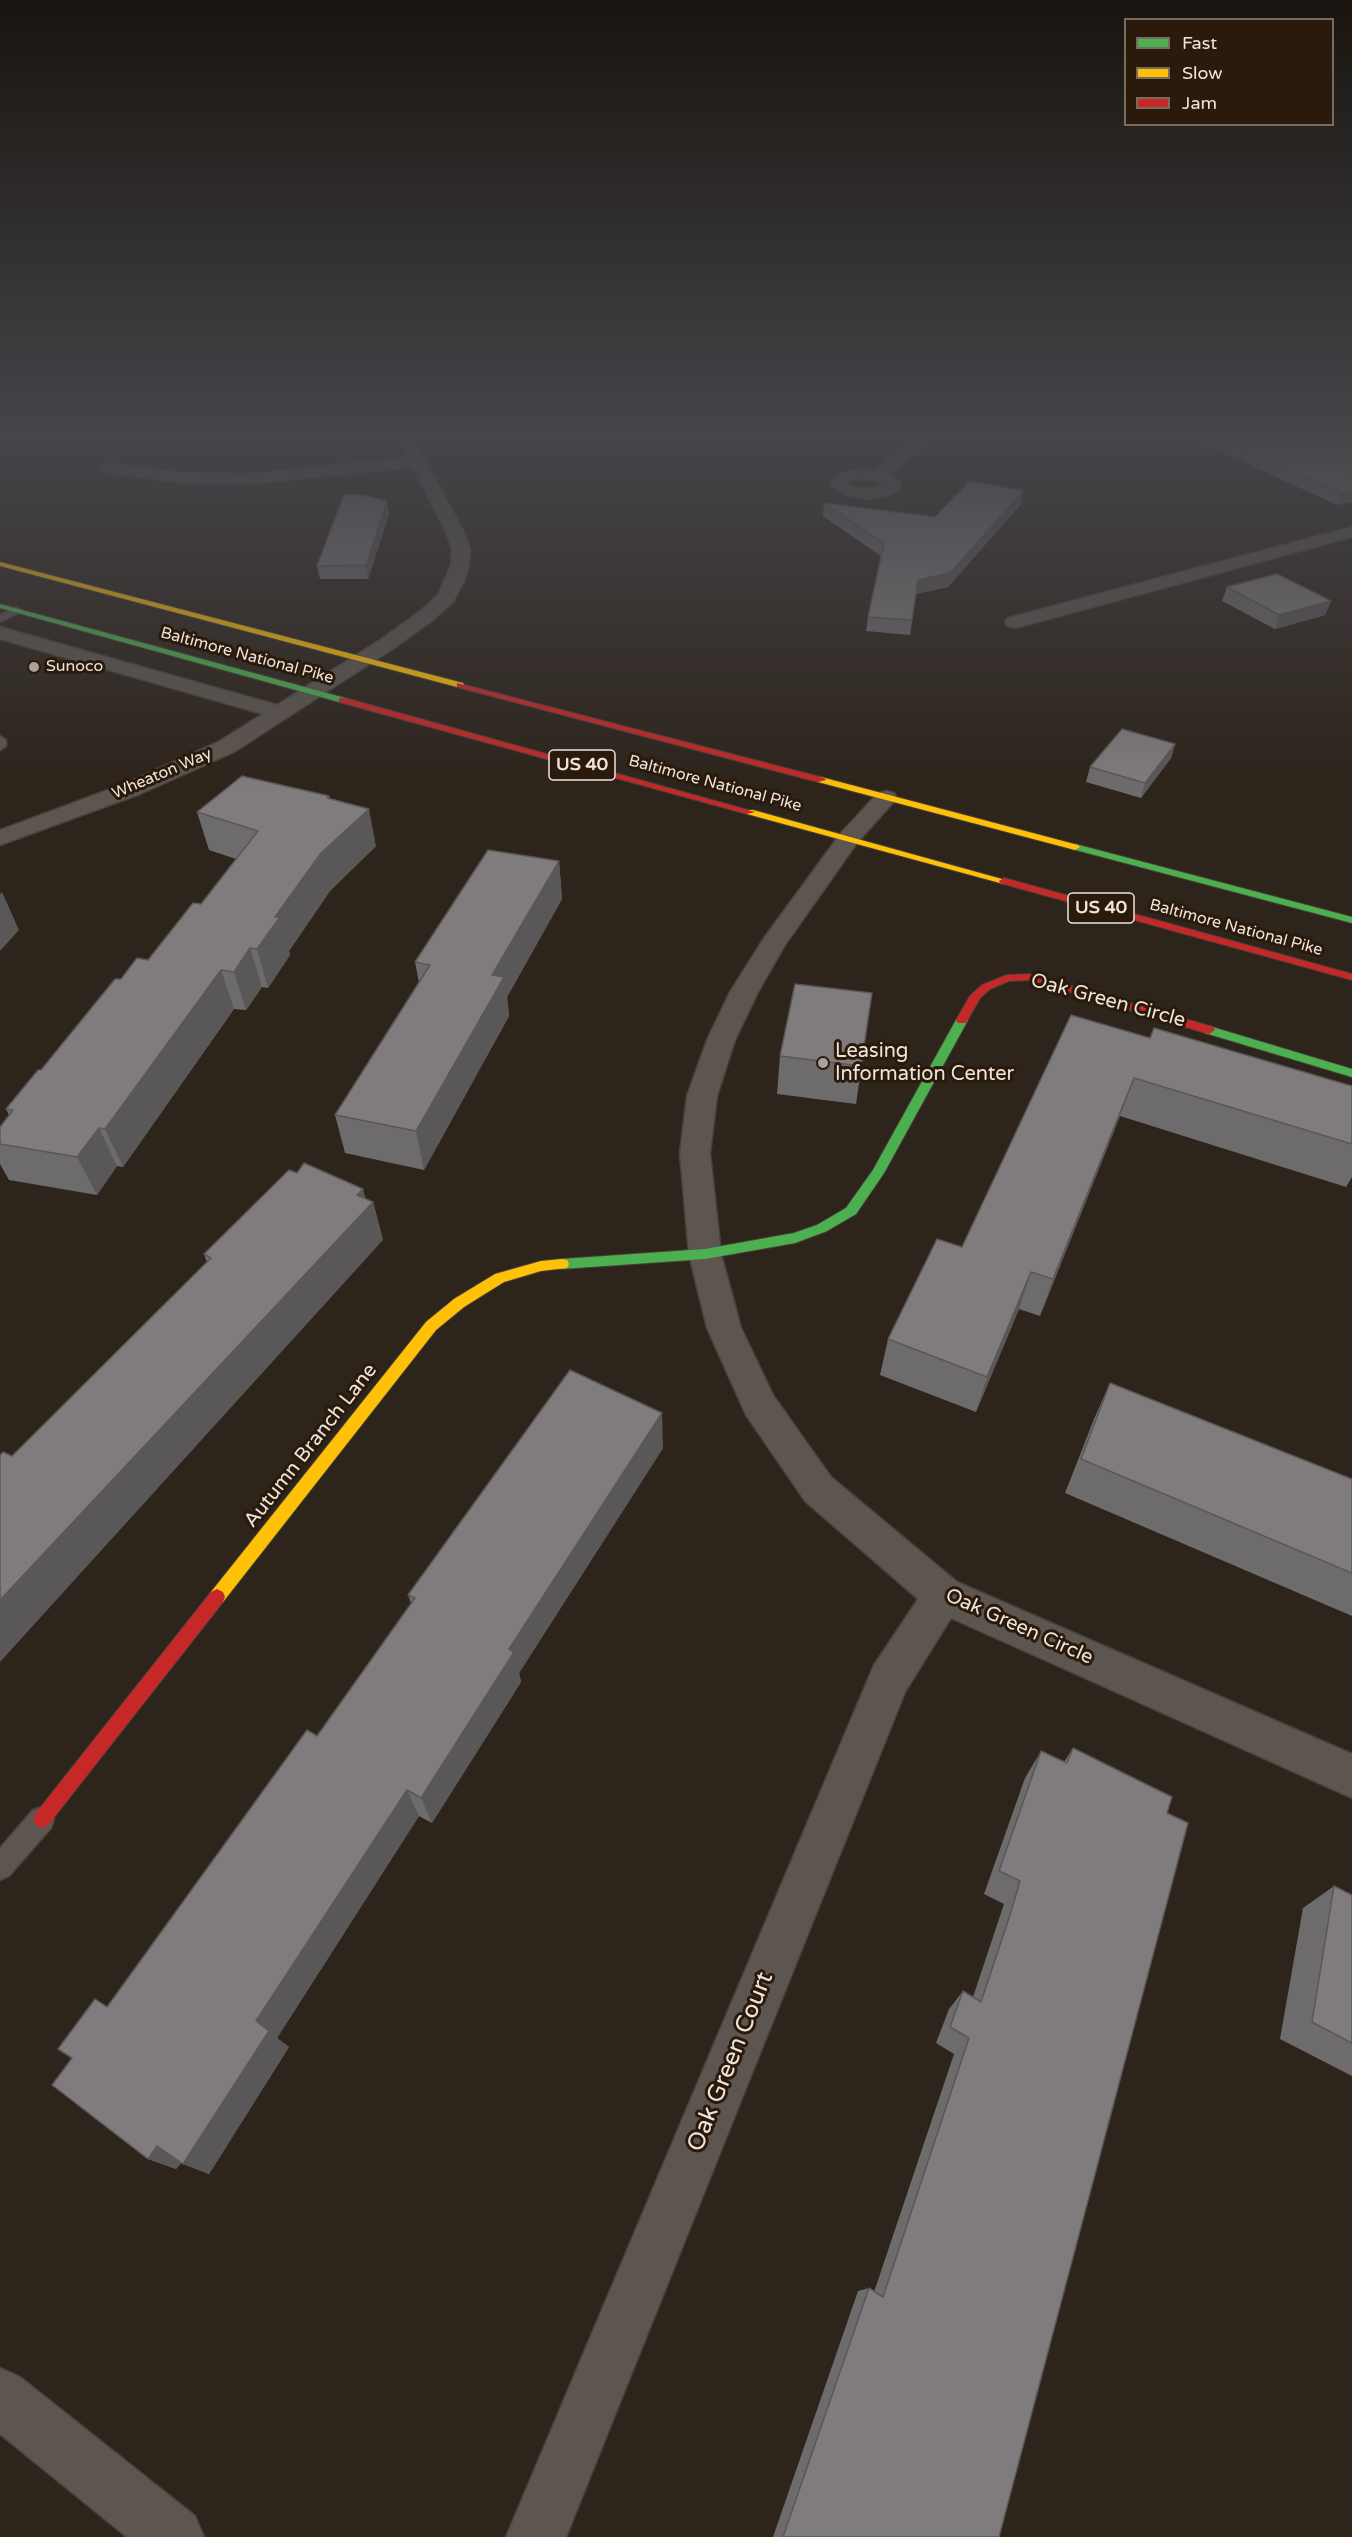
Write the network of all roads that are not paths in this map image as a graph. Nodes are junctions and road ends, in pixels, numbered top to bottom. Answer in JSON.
{"nodes":[{"id":1,"x":461,"y":554,"type":"edge"},
{"id":2,"x":1268,"y":554,"type":"edge"},
{"id":3,"x":0,"y":564,"type":"edge"},
{"id":4,"x":0,"y":606,"type":"edge"},
{"id":5,"x":16,"y":610,"type":"junction"},
{"id":6,"x":0,"y":619,"type":"edge"},
{"id":7,"x":1015,"y":622,"type":"dead end"},
{"id":8,"x":0,"y":633,"type":"edge"},
{"id":9,"x":362,"y":660,"type":"junction"},
{"id":10,"x":315,"y":691,"type":"junction"},
{"id":11,"x":282,"y":713,"type":"junction"},
{"id":12,"x":0,"y":740,"type":"edge"},
{"id":13,"x":0,"y":746,"type":"edge"},
{"id":14,"x":886,"y":798,"type":"junction"},
{"id":15,"x":3,"y":834,"type":"edge"},
{"id":16,"x":849,"y":838,"type":"junction"},
{"id":17,"x":1352,"y":920,"type":"edge"},
{"id":18,"x":1352,"y":977,"type":"edge"},
{"id":19,"x":1352,"y":1073,"type":"edge"},
{"id":20,"x":705,"y":1254,"type":"junction"},
{"id":21,"x":943,"y":1595,"type":"junction"},
{"id":22,"x":1352,"y":1776,"type":"edge"},
{"id":23,"x":42,"y":1819,"type":"joint"},
{"id":24,"x":0,"y":1867,"type":"edge"},
{"id":25,"x":0,"y":2397,"type":"edge"},
{"id":26,"x":174,"y":2537,"type":"edge"},
{"id":27,"x":536,"y":2537,"type":"edge"}],
"edges":[{"from":1,"to":9,"type":"street","name":"Wheaton Way"},
{"from":2,"to":7,"type":"street"},
{"from":3,"to":9,"type":"main road","name":"Baltimore National Pike","number":"US 40"},
{"from":4,"to":5,"type":"main road","name":"Baltimore National Pike","number":"US 40"},
{"from":5,"to":6,"type":"lane"},
{"from":5,"to":10,"type":"main road","name":"Baltimore National Pike","number":"US 40"},
{"from":8,"to":11,"type":"street"},
{"from":9,"to":10,"type":"street","name":"Wheaton Way"},
{"from":9,"to":14,"type":"main road","name":"Baltimore National Pike","number":"US 40"},
{"from":10,"to":11,"type":"street","name":"Wheaton Way"},
{"from":10,"to":16,"type":"main road","name":"Baltimore National Pike","number":"US 40"},
{"from":11,"to":15,"type":"street","name":"Wheaton Way"},
{"from":12,"to":13,"type":"lane"},
{"from":14,"to":16,"type":"street","name":"Oak Green Circle"},
{"from":14,"to":17,"type":"main road","name":"Baltimore National Pike","number":"US 40"},
{"from":16,"to":18,"type":"main road","name":"Baltimore National Pike","number":"US 40"},
{"from":16,"to":20,"type":"street","name":"Oak Green Circle"},
{"from":19,"to":20,"type":"main road","name":"Oak Green Circle"},
{"from":20,"to":21,"type":"street","name":"Oak Green Circle"},
{"from":20,"to":23,"type":"main road","name":"Autumn Branch Lane"},
{"from":21,"to":22,"type":"street","name":"Oak Green Circle"},
{"from":21,"to":27,"type":"street","name":"Oak Green Court"},
{"from":23,"to":24,"type":"lane"},
{"from":25,"to":26,"type":"street"}]}
